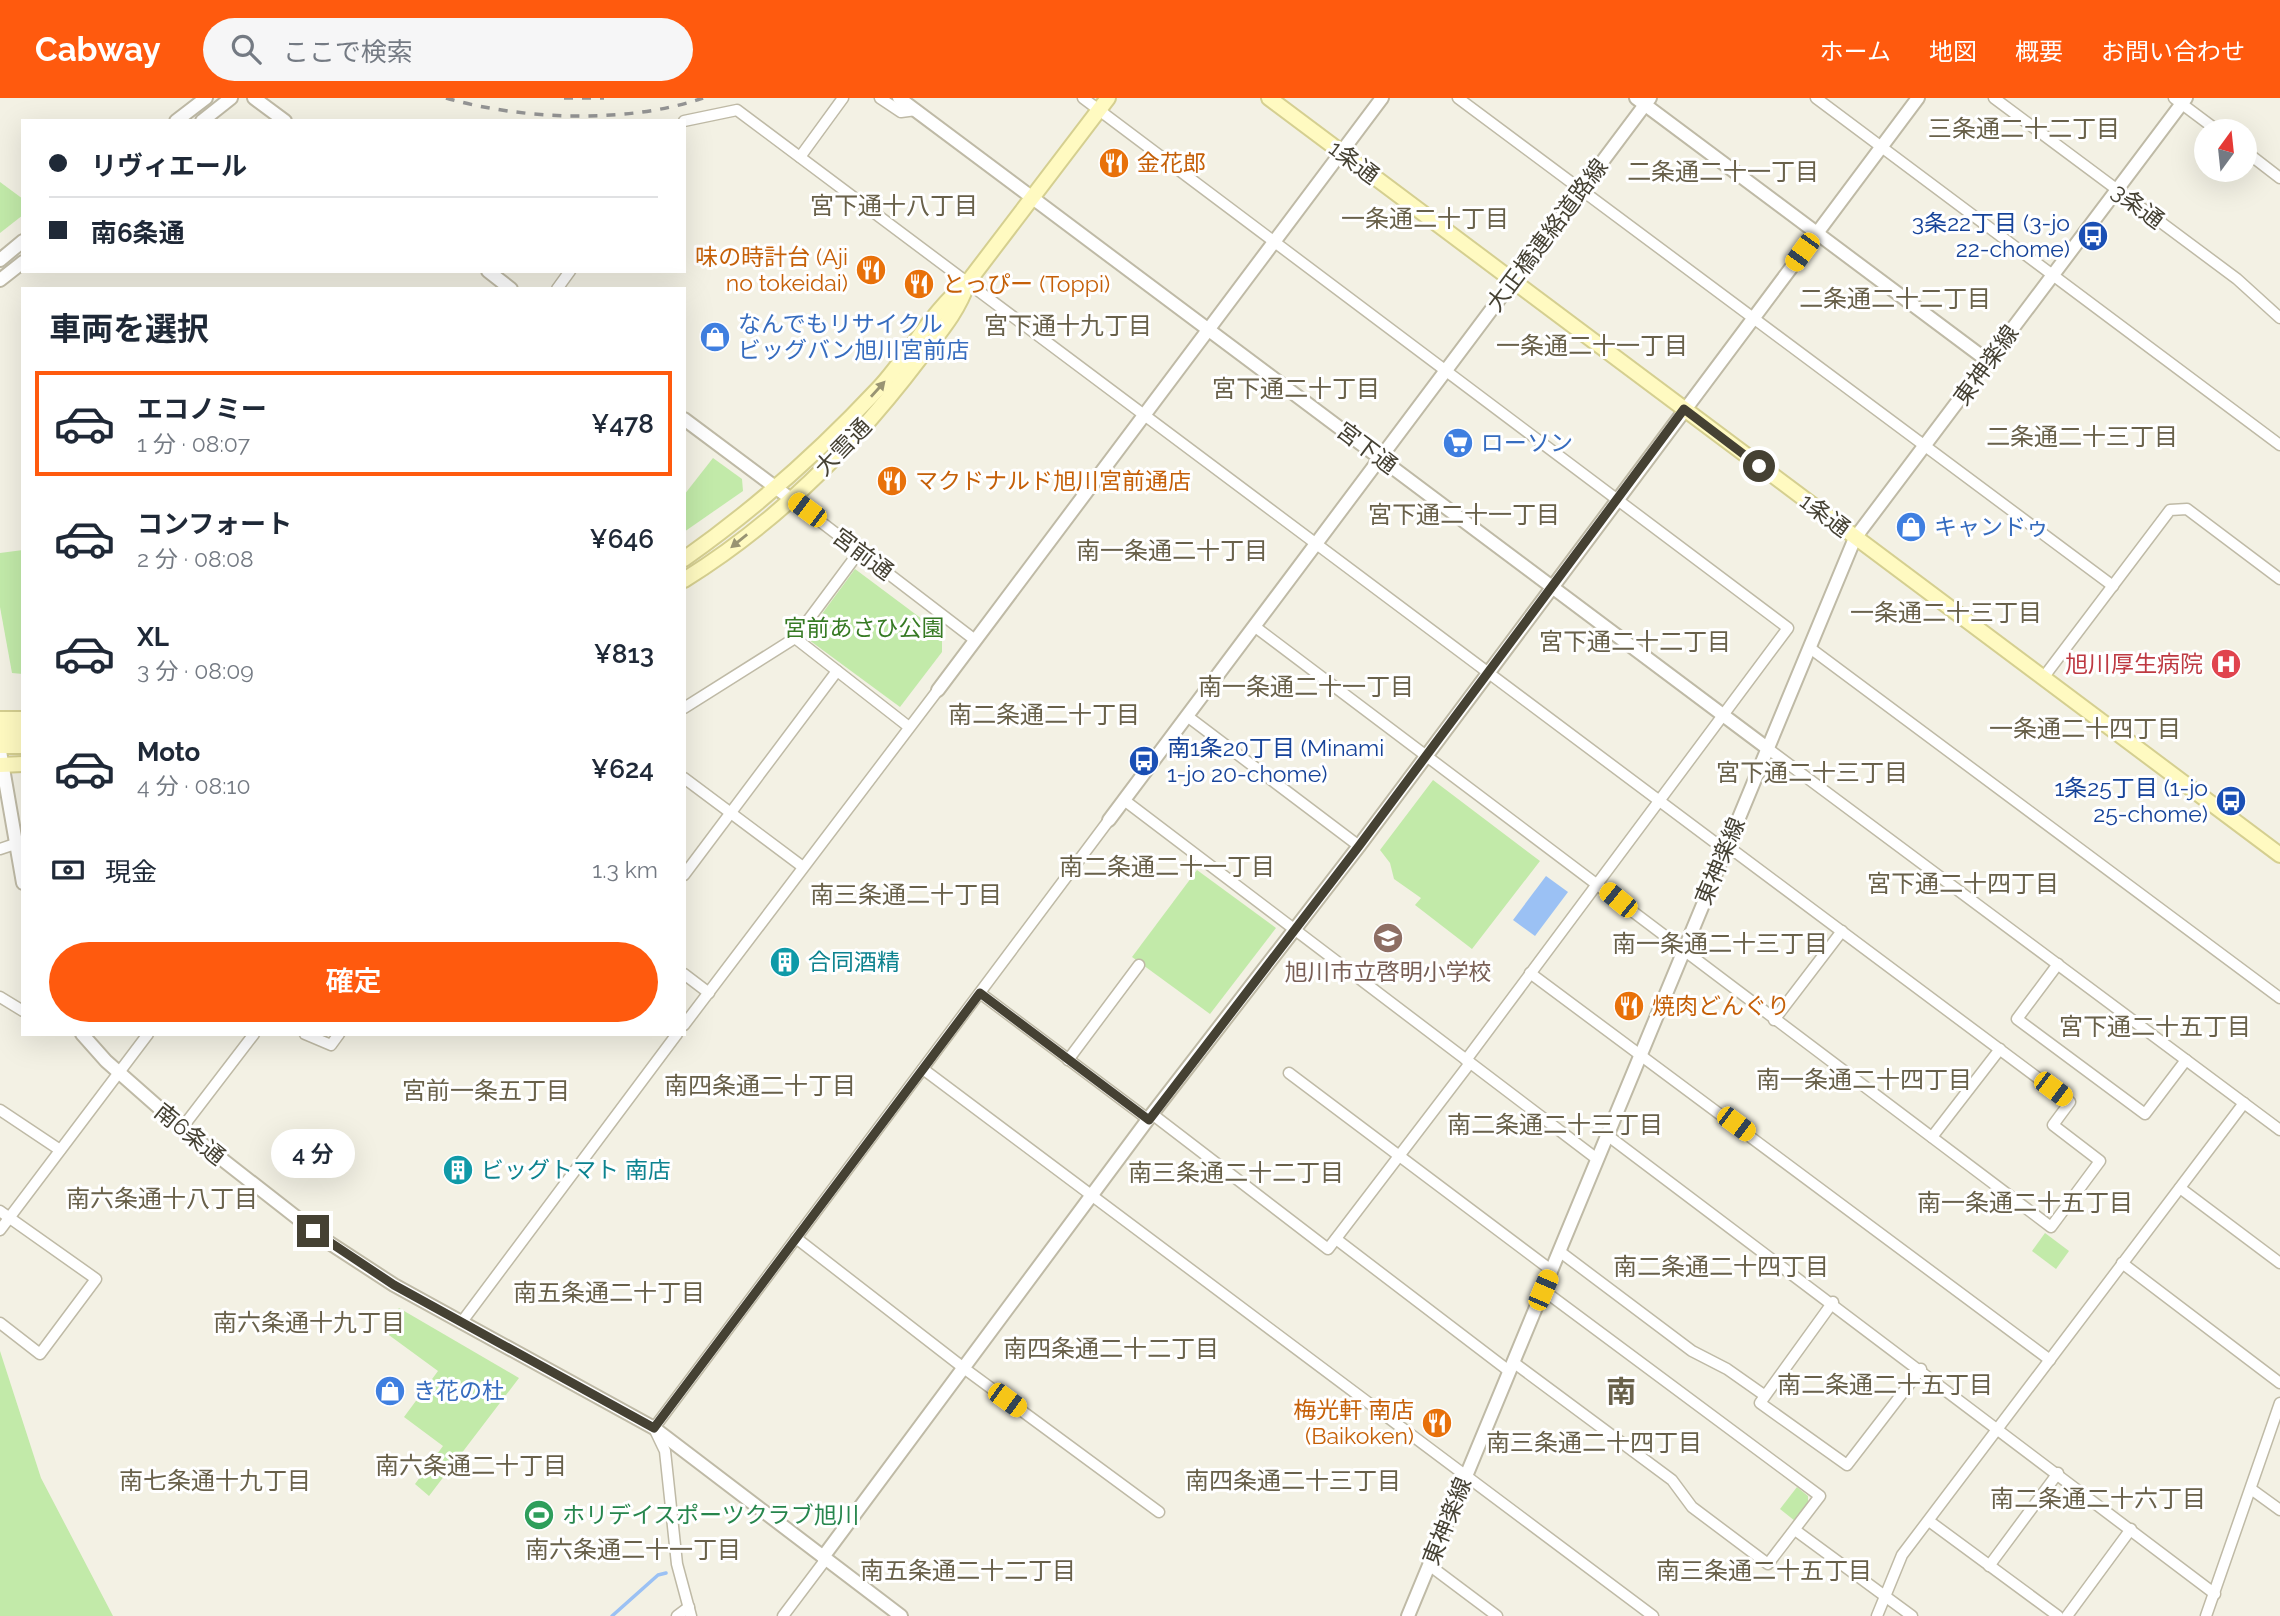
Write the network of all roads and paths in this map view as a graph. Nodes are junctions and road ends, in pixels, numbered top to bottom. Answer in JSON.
{"nodes":[{"id":1,"x":206,"y":98,"type":"edge"},
{"id":2,"x":230,"y":98,"type":"edge"},
{"id":3,"x":254,"y":98,"type":"edge"},
{"id":4,"x":843,"y":98,"type":"edge"},
{"id":5,"x":880,"y":98,"type":"edge"},
{"id":6,"x":899,"y":98,"type":"edge"},
{"id":7,"x":1083,"y":98,"type":"edge"},
{"id":8,"x":1269,"y":98,"type":"edge"},
{"id":9,"x":1382,"y":98,"type":"edge"},
{"id":10,"x":1458,"y":98,"type":"edge"},
{"id":11,"x":1816,"y":98,"type":"edge"},
{"id":12,"x":1918,"y":98,"type":"edge"},
{"id":13,"x":1994,"y":98,"type":"edge"},
{"id":14,"x":1644,"y":100,"type":"edge"},
{"id":15,"x":2181,"y":100,"type":"edge"},
{"id":16,"x":1103,"y":104,"type":"edge"},
{"id":17,"x":916,"y":110,"type":"junction"},
{"id":18,"x":179,"y":119,"type":"edge"},
{"id":19,"x":204,"y":119,"type":"edge"},
{"id":20,"x":282,"y":119,"type":"edge"},
{"id":21,"x":2204,"y":119,"type":"edge"},
{"id":22,"x":686,"y":121,"type":"edge"},
{"id":23,"x":1881,"y":146,"type":"junction"},
{"id":24,"x":1342,"y":152,"type":"junction"},
{"id":25,"x":800,"y":157,"type":"junction"},
{"id":26,"x":2258,"y":162,"type":"edge"},
{"id":27,"x":2280,"y":178,"type":"edge"},
{"id":28,"x":1581,"y":190,"type":"junction"},
{"id":29,"x":2117,"y":190,"type":"junction"},
{"id":30,"x":1033,"y":196,"type":"junction"},
{"id":31,"x":1816,"y":233,"type":"junction"},
{"id":32,"x":21,"y":243,"type":"edge"},
{"id":33,"x":1274,"y":243,"type":"junction"},
{"id":34,"x":0,"y":260,"type":"edge"},
{"id":35,"x":21,"y":264,"type":"edge"},
{"id":36,"x":491,"y":273,"type":"edge"},
{"id":37,"x":568,"y":273,"type":"edge"},
{"id":38,"x":2053,"y":275,"type":"junction"},
{"id":39,"x":0,"y":280,"type":"edge"},
{"id":40,"x":1513,"y":281,"type":"junction"},
{"id":41,"x":968,"y":282,"type":"junction"},
{"id":42,"x":508,"y":287,"type":"edge"},
{"id":43,"x":558,"y":287,"type":"edge"},
{"id":44,"x":2280,"y":318,"type":"edge"},
{"id":45,"x":1753,"y":319,"type":"junction"},
{"id":46,"x":1210,"y":330,"type":"junction"},
{"id":47,"x":1988,"y":361,"type":"junction"},
{"id":48,"x":1446,"y":371,"type":"junction"},
{"id":49,"x":1684,"y":409,"type":"junction"},
{"id":50,"x":1144,"y":415,"type":"junction"},
{"id":51,"x":686,"y":420,"type":"edge"},
{"id":52,"x":2280,"y":444,"type":"edge"},
{"id":53,"x":1924,"y":447,"type":"junction"},
{"id":54,"x":1380,"y":458,"type":"junction"},
{"id":55,"x":778,"y":489,"type":"junction"},
{"id":56,"x":791,"y":499,"type":"junction"},
{"id":57,"x":1617,"y":500,"type":"junction"},
{"id":58,"x":1855,"y":537,"type":"junction"},
{"id":59,"x":1316,"y":545,"type":"junction"},
{"id":60,"x":859,"y":552,"type":"junction"},
{"id":61,"x":686,"y":558,"type":"edge"},
{"id":62,"x":686,"y":579,"type":"edge"},
{"id":63,"x":2280,"y":579,"type":"edge"},
{"id":64,"x":2113,"y":586,"type":"junction"},
{"id":65,"x":1552,"y":587,"type":"junction"},
{"id":66,"x":1254,"y":626,"type":"junction"},
{"id":67,"x":795,"y":638,"type":"junction"},
{"id":68,"x":975,"y":640,"type":"junction"},
{"id":69,"x":1810,"y":648,"type":"junction"},
{"id":70,"x":837,"y":671,"type":"junction"},
{"id":71,"x":1489,"y":672,"type":"junction"},
{"id":72,"x":2043,"y":678,"type":"junction"},
{"id":73,"x":938,"y":690,"type":"joint"},
{"id":74,"x":686,"y":707,"type":"edge"},
{"id":75,"x":1187,"y":716,"type":"junction"},
{"id":76,"x":1724,"y":716,"type":"junction"},
{"id":77,"x":0,"y":719,"type":"edge"},
{"id":78,"x":21,"y":719,"type":"edge"},
{"id":79,"x":909,"y":727,"type":"junction"},
{"id":80,"x":21,"y":732,"type":"edge"},
{"id":81,"x":0,"y":733,"type":"edge"},
{"id":82,"x":21,"y":747,"type":"edge"},
{"id":83,"x":1767,"y":748,"type":"junction"},
{"id":84,"x":1427,"y":755,"type":"junction"},
{"id":85,"x":1,"y":757,"type":"edge"},
{"id":86,"x":21,"y":763,"type":"edge"},
{"id":87,"x":686,"y":780,"type":"edge"},
{"id":88,"x":1124,"y":800,"type":"junction"},
{"id":89,"x":1658,"y":801,"type":"junction"},
{"id":90,"x":731,"y":814,"type":"junction"},
{"id":91,"x":1109,"y":820,"type":"joint"},
{"id":92,"x":15,"y":844,"type":"junction"},
{"id":93,"x":1359,"y":846,"type":"junction"},
{"id":94,"x":1726,"y":847,"type":"junction"},
{"id":95,"x":0,"y":849,"type":"edge"},
{"id":96,"x":2280,"y":855,"type":"edge"},
{"id":97,"x":803,"y":867,"type":"junction"},
{"id":98,"x":686,"y":872,"type":"edge"},
{"id":99,"x":21,"y":873,"type":"edge"},
{"id":100,"x":1597,"y":883,"type":"junction"},
{"id":101,"x":1293,"y":930,"type":"junction"},
{"id":102,"x":1842,"y":931,"type":"junction"},
{"id":103,"x":1682,"y":951,"type":"junction"},
{"id":104,"x":2057,"y":964,"type":"junction"},
{"id":105,"x":1139,"y":965,"type":"dead end"},
{"id":106,"x":1530,"y":973,"type":"junction"},
{"id":107,"x":686,"y":976,"type":"edge"},
{"id":108,"x":709,"y":993,"type":"junction"},
{"id":109,"x":980,"y":993,"type":"junction"},
{"id":110,"x":0,"y":997,"type":"edge"},
{"id":111,"x":2280,"y":998,"type":"edge"},
{"id":112,"x":21,"y":1011,"type":"edge"},
{"id":113,"x":1774,"y":1020,"type":"junction"},
{"id":114,"x":686,"y":1022,"type":"edge"},
{"id":115,"x":84,"y":1036,"type":"edge"},
{"id":116,"x":147,"y":1036,"type":"edge"},
{"id":117,"x":252,"y":1036,"type":"edge"},
{"id":118,"x":311,"y":1036,"type":"edge"},
{"id":119,"x":338,"y":1036,"type":"edge"},
{"id":120,"x":676,"y":1036,"type":"edge"},
{"id":121,"x":2000,"y":1049,"type":"junction"},
{"id":122,"x":1640,"y":1053,"type":"junction"},
{"id":123,"x":1068,"y":1060,"type":"junction"},
{"id":124,"x":2186,"y":1060,"type":"junction"},
{"id":125,"x":1468,"y":1061,"type":"junction"},
{"id":126,"x":923,"y":1069,"type":"junction"},
{"id":127,"x":120,"y":1073,"type":"junction"},
{"id":128,"x":1289,"y":1073,"type":"dead end"},
{"id":129,"x":2244,"y":1103,"type":"junction"},
{"id":130,"x":0,"y":1110,"type":"edge"},
{"id":131,"x":1150,"y":1117,"type":"junction"},
{"id":132,"x":182,"y":1128,"type":"junction"},
{"id":133,"x":2280,"y":1130,"type":"edge"},
{"id":134,"x":1607,"y":1135,"type":"junction"},
{"id":135,"x":1931,"y":1137,"type":"junction"},
{"id":136,"x":60,"y":1150,"type":"junction"},
{"id":137,"x":1399,"y":1156,"type":"junction"},
{"id":138,"x":1597,"y":1158,"type":"junction"},
{"id":139,"x":2180,"y":1188,"type":"junction"},
{"id":140,"x":1093,"y":1196,"type":"junction"},
{"id":141,"x":4,"y":1214,"type":"edge"},
{"id":142,"x":0,"y":1230,"type":"edge"},
{"id":143,"x":796,"y":1238,"type":"junction"},
{"id":144,"x":1336,"y":1239,"type":"junction"},
{"id":145,"x":1559,"y":1251,"type":"junction"},
{"id":146,"x":2122,"y":1263,"type":"junction"},
{"id":147,"x":2280,"y":1263,"type":"edge"},
{"id":148,"x":1551,"y":1270,"type":"junction"},
{"id":149,"x":1543,"y":1290,"type":"junction"},
{"id":150,"x":1833,"y":1302,"type":"junction"},
{"id":151,"x":461,"y":1323,"type":"junction"},
{"id":152,"x":0,"y":1324,"type":"edge"},
{"id":153,"x":2050,"y":1360,"type":"junction"},
{"id":154,"x":1511,"y":1367,"type":"junction"},
{"id":155,"x":965,"y":1369,"type":"junction"},
{"id":156,"x":1921,"y":1369,"type":"junction"},
{"id":157,"x":2280,"y":1383,"type":"edge"},
{"id":158,"x":1764,"y":1395,"type":"junction"},
{"id":159,"x":2280,"y":1403,"type":"edge"},
{"id":160,"x":2276,"y":1427,"type":"edge"},
{"id":161,"x":654,"y":1428,"type":"junction"},
{"id":162,"x":1998,"y":1429,"type":"junction"},
{"id":163,"x":2058,"y":1473,"type":"junction"},
{"id":164,"x":1466,"y":1475,"type":"junction"},
{"id":165,"x":2250,"y":1489,"type":"junction"},
{"id":166,"x":2280,"y":1510,"type":"edge"},
{"id":167,"x":1159,"y":1512,"type":"dead end"},
{"id":168,"x":1929,"y":1521,"type":"junction"},
{"id":169,"x":2131,"y":1529,"type":"junction"},
{"id":170,"x":1795,"y":1530,"type":"junction"},
{"id":171,"x":825,"y":1558,"type":"junction"},
{"id":172,"x":1429,"y":1565,"type":"junction"},
{"id":173,"x":1989,"y":1566,"type":"junction"},
{"id":174,"x":2215,"y":1594,"type":"junction"},
{"id":175,"x":1885,"y":1596,"type":"junction"},
{"id":176,"x":690,"y":1612,"type":"edge"},
{"id":177,"x":677,"y":1616,"type":"edge"},
{"id":178,"x":783,"y":1616,"type":"edge"},
{"id":179,"x":901,"y":1616,"type":"edge"},
{"id":180,"x":1408,"y":1616,"type":"edge"},
{"id":181,"x":1497,"y":1616,"type":"edge"},
{"id":182,"x":1654,"y":1616,"type":"edge"},
{"id":183,"x":1877,"y":1616,"type":"edge"},
{"id":184,"x":1912,"y":1616,"type":"edge"},
{"id":185,"x":2058,"y":1616,"type":"edge"},
{"id":186,"x":2067,"y":1616,"type":"edge"},
{"id":187,"x":2206,"y":1616,"type":"edge"}],
"edges":[{"from":1,"to":18,"type":"street"},
{"from":2,"to":19,"type":"street"},
{"from":3,"to":20,"type":"street"},
{"from":4,"to":25,"type":"street"},
{"from":5,"to":17,"type":"street"},
{"from":6,"to":17,"type":"street","name":"宮下通"},
{"from":7,"to":16,"type":"street"},
{"from":8,"to":24,"type":"main road","name":"1条通"},
{"from":9,"to":24,"type":"street"},
{"from":10,"to":28,"type":"street"},
{"from":11,"to":23,"type":"street"},
{"from":12,"to":23,"type":"street"},
{"from":13,"to":29,"type":"street","name":"3条通"},
{"from":14,"to":28,"type":"street","name":"大正橋連絡道路線"},
{"from":14,"to":31,"type":"street"},
{"from":15,"to":21,"type":"street"},
{"from":15,"to":29,"type":"street","name":"東神楽線"},
{"from":16,"to":30,"type":"main road","name":"大雪通"},
{"from":16,"to":33,"type":"street"},
{"from":17,"to":30,"type":"street","name":"宮下通"},
{"from":22,"to":25,"type":"street"},
{"from":23,"to":31,"type":"street"},
{"from":23,"to":38,"type":"street"},
{"from":24,"to":33,"type":"street"},
{"from":24,"to":40,"type":"main road","name":"1条通"},
{"from":25,"to":41,"type":"street"},
{"from":26,"to":27,"type":"street"},
{"from":28,"to":40,"type":"street","name":"大正橋連絡道路線"},
{"from":28,"to":45,"type":"street"},
{"from":29,"to":38,"type":"street","name":"東神楽線"},
{"from":29,"to":44,"type":"street","name":"3条通"},
{"from":30,"to":41,"type":"main road","name":"大雪通"},
{"from":30,"to":46,"type":"street","name":"宮下通"},
{"from":31,"to":45,"type":"street"},
{"from":31,"to":47,"type":"street"},
{"from":32,"to":34,"type":"street"},
{"from":33,"to":46,"type":"street"},
{"from":33,"to":48,"type":"street"},
{"from":35,"to":39,"type":"street"},
{"from":36,"to":42,"type":"street"},
{"from":37,"to":43,"type":"street"},
{"from":38,"to":47,"type":"street","name":"東神楽線"},
{"from":38,"to":52,"type":"street"},
{"from":40,"to":48,"type":"street","name":"大正橋連絡道路線"},
{"from":40,"to":49,"type":"main road","name":"1条通"},
{"from":41,"to":50,"type":"street"},
{"from":55,"to":41,"type":"main road","name":"大雪通","one_way":true},
{"from":41,"to":56,"type":"main road","name":"大雪通"},
{"from":45,"to":49,"type":"street"},
{"from":45,"to":53,"type":"street"},
{"from":46,"to":50,"type":"street"},
{"from":46,"to":54,"type":"street","name":"宮下通"},
{"from":47,"to":53,"type":"street","name":"東神楽線"},
{"from":48,"to":54,"type":"street","name":"大正橋連絡道路線"},
{"from":48,"to":57,"type":"street"},
{"from":49,"to":57,"type":"street"},
{"from":49,"to":58,"type":"main road","name":"1条通"},
{"from":50,"to":59,"type":"street"},
{"from":50,"to":68,"type":"street"},
{"from":51,"to":55,"type":"street","name":"宮前通"},
{"from":53,"to":58,"type":"street","name":"東神楽線"},
{"from":53,"to":64,"type":"street"},
{"from":54,"to":59,"type":"street","name":"大正橋連絡道路線"},
{"from":54,"to":65,"type":"street","name":"宮下通"},
{"from":55,"to":56,"type":"street","name":"宮前通"},
{"from":55,"to":61,"type":"main road","name":"大雪通"},
{"from":56,"to":60,"type":"street","name":"宮前通"},
{"from":56,"to":62,"type":"main road","name":"大雪通","one_way":true},
{"from":57,"to":65,"type":"street"},
{"from":57,"to":76,"type":"street"},
{"from":58,"to":69,"type":"street","name":"東神楽線"},
{"from":58,"to":72,"type":"main road","name":"1条通"},
{"from":59,"to":66,"type":"street","name":"大正橋連絡道路線"},
{"from":59,"to":71,"type":"street"},
{"from":60,"to":67,"type":"street"},
{"from":60,"to":68,"type":"street","name":"宮前通"},
{"from":63,"to":64,"type":"street"},
{"from":64,"to":72,"type":"street"},
{"from":65,"to":71,"type":"street"},
{"from":65,"to":76,"type":"street","name":"宮下通"},
{"from":66,"to":75,"type":"street","name":"大正橋連絡道路線"},
{"from":66,"to":84,"type":"street"},
{"from":67,"to":70,"type":"street"},
{"from":67,"to":74,"type":"street"},
{"from":68,"to":73,"type":"street"},
{"from":69,"to":83,"type":"street","name":"東神楽線"},
{"from":69,"to":111,"type":"street"},
{"from":70,"to":79,"type":"street"},
{"from":70,"to":90,"type":"street"},
{"from":71,"to":84,"type":"street"},
{"from":71,"to":89,"type":"street"},
{"from":72,"to":96,"type":"main road","name":"1条通"},
{"from":73,"to":79,"type":"street"},
{"from":75,"to":88,"type":"street","name":"大正橋連絡道路線"},
{"from":75,"to":93,"type":"street"},
{"from":76,"to":83,"type":"street","name":"宮下通"},
{"from":76,"to":89,"type":"street"},
{"from":77,"to":78,"type":"main road"},
{"from":79,"to":97,"type":"street"},
{"from":80,"to":81,"type":"main road"},
{"from":82,"to":85,"type":"main road"},
{"from":83,"to":94,"type":"street","name":"東神楽線"},
{"from":83,"to":104,"type":"street"},
{"from":84,"to":93,"type":"street"},
{"from":84,"to":100,"type":"street"},
{"from":85,"to":86,"type":"main road"},
{"from":85,"to":92,"type":"street"},
{"from":87,"to":90,"type":"street"},
{"from":88,"to":91,"type":"street","name":"大正橋連絡道路線"},
{"from":88,"to":101,"type":"street"},
{"from":89,"to":94,"type":"street"},
{"from":89,"to":100,"type":"street"},
{"from":90,"to":97,"type":"street"},
{"from":90,"to":98,"type":"street"},
{"from":91,"to":109,"type":"street","name":"大正橋連絡道路線"},
{"from":92,"to":95,"type":"street"},
{"from":92,"to":99,"type":"street"},
{"from":93,"to":101,"type":"street"},
{"from":94,"to":102,"type":"street"},
{"from":94,"to":103,"type":"street","name":"東神楽線"},
{"from":97,"to":108,"type":"street"},
{"from":100,"to":103,"type":"street"},
{"from":100,"to":106,"type":"street"},
{"from":101,"to":125,"type":"street"},
{"from":101,"to":131,"type":"street"},
{"from":102,"to":113,"type":"street"},
{"from":102,"to":121,"type":"street"},
{"from":103,"to":113,"type":"street"},
{"from":103,"to":122,"type":"street","name":"東神楽線"},
{"from":104,"to":124,"type":"street"},
{"from":104,"to":124,"type":"street"},
{"from":105,"to":123,"type":"street"},
{"from":106,"to":122,"type":"street"},
{"from":106,"to":125,"type":"street"},
{"from":107,"to":108,"type":"street"},
{"from":108,"to":114,"type":"street"},
{"from":109,"to":123,"type":"street"},
{"from":109,"to":126,"type":"street","name":"大正橋連絡道路線"},
{"from":110,"to":112,"type":"street"},
{"from":113,"to":135,"type":"street"},
{"from":115,"to":127,"type":"street","name":"南6条通"},
{"from":116,"to":127,"type":"street"},
{"from":117,"to":132,"type":"street"},
{"from":118,"to":119,"type":"street"},
{"from":120,"to":151,"type":"street"},
{"from":121,"to":135,"type":"street"},
{"from":121,"to":135,"type":"street"},
{"from":122,"to":134,"type":"street","name":"東神楽線"},
{"from":122,"to":153,"type":"street"},
{"from":123,"to":131,"type":"street"},
{"from":124,"to":129,"type":"street"},
{"from":125,"to":137,"type":"street"},
{"from":125,"to":138,"type":"street"},
{"from":126,"to":140,"type":"street"},
{"from":126,"to":143,"type":"street","name":"大正橋連絡道路線"},
{"from":127,"to":132,"type":"street","name":"南6条通"},
{"from":127,"to":136,"type":"street"},
{"from":128,"to":137,"type":"street"},
{"from":129,"to":133,"type":"street"},
{"from":129,"to":139,"type":"street"},
{"from":130,"to":136,"type":"street"},
{"from":131,"to":140,"type":"street"},
{"from":131,"to":144,"type":"street"},
{"from":132,"to":151,"type":"street","name":"南6条通"},
{"from":134,"to":138,"type":"street","name":"東神楽線"},
{"from":134,"to":150,"type":"street"},
{"from":136,"to":141,"type":"street"},
{"from":137,"to":144,"type":"street"},
{"from":137,"to":148,"type":"street"},
{"from":138,"to":145,"type":"street","name":"東神楽線"},
{"from":139,"to":146,"type":"street"},
{"from":139,"to":147,"type":"street"},
{"from":140,"to":155,"type":"street"},
{"from":140,"to":164,"type":"street"},
{"from":141,"to":142,"type":"street"},
{"from":141,"to":152,"type":"street"},
{"from":143,"to":155,"type":"street"},
{"from":143,"to":161,"type":"street","name":"大正橋連絡道路線"},
{"from":144,"to":154,"type":"street"},
{"from":145,"to":148,"type":"street","name":"東神楽線"},
{"from":145,"to":158,"type":"street"},
{"from":146,"to":153,"type":"street"},
{"from":146,"to":157,"type":"street"},
{"from":148,"to":149,"type":"street","name":"東神楽線"},
{"from":149,"to":154,"type":"street","name":"東神楽線"},
{"from":149,"to":170,"type":"street"},
{"from":150,"to":156,"type":"street"},
{"from":150,"to":158,"type":"street"},
{"from":151,"to":161,"type":"street","name":"南6条通"},
{"from":153,"to":162,"type":"street"},
{"from":154,"to":164,"type":"street","name":"東神楽線"},
{"from":154,"to":170,"type":"street"},
{"from":155,"to":167,"type":"street"},
{"from":155,"to":171,"type":"street"},
{"from":156,"to":158,"type":"street"},
{"from":156,"to":162,"type":"street"},
{"from":159,"to":160,"type":"street"},
{"from":160,"to":165,"type":"street"},
{"from":161,"to":171,"type":"street","name":"南6条通"},
{"from":161,"to":176,"type":"street"},
{"from":162,"to":163,"type":"street"},
{"from":162,"to":168,"type":"street"},
{"from":163,"to":169,"type":"street"},
{"from":163,"to":173,"type":"street"},
{"from":164,"to":172,"type":"street","name":"東神楽線"},
{"from":164,"to":182,"type":"street"},
{"from":165,"to":166,"type":"street"},
{"from":165,"to":174,"type":"street"},
{"from":168,"to":173,"type":"street"},
{"from":168,"to":175,"type":"street"},
{"from":169,"to":174,"type":"street"},
{"from":169,"to":186,"type":"street"},
{"from":170,"to":175,"type":"street"},
{"from":171,"to":178,"type":"street"},
{"from":171,"to":179,"type":"street","name":"南6条通"},
{"from":172,"to":180,"type":"street","name":"東神楽線"},
{"from":172,"to":181,"type":"street"},
{"from":173,"to":185,"type":"street"},
{"from":174,"to":187,"type":"street"},
{"from":175,"to":183,"type":"street"},
{"from":175,"to":184,"type":"street"},
{"from":176,"to":177,"type":"street"}]}
